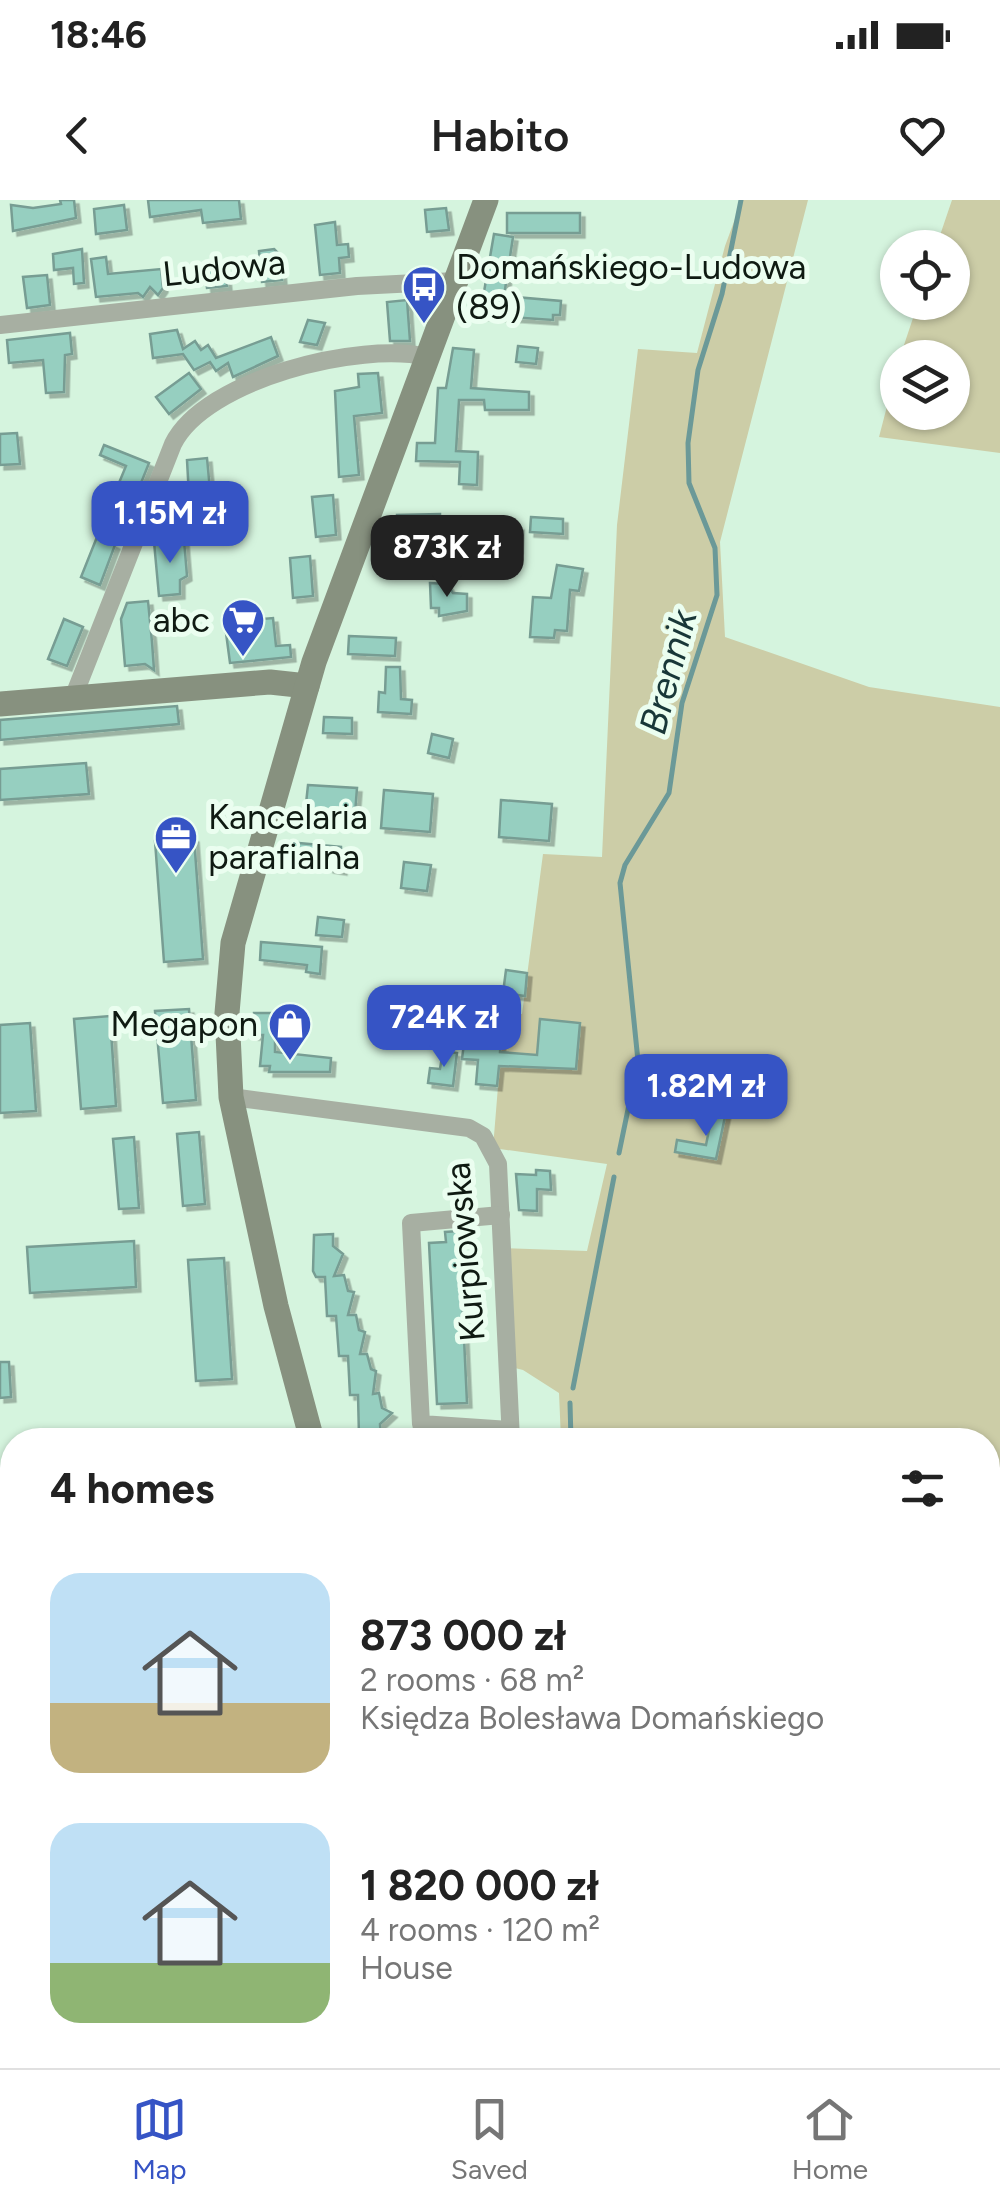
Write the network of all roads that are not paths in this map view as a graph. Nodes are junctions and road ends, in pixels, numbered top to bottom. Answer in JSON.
{"nodes":[{"id":1,"x":486,"y":200,"type":"edge"},
{"id":2,"x":456,"y":280,"type":"junction"},
{"id":3,"x":0,"y":325,"type":"edge"},
{"id":4,"x":427,"y":357,"type":"junction"},
{"id":5,"x":306,"y":686,"type":"junction"},
{"id":6,"x":73,"y":698,"type":"junction"},
{"id":7,"x":0,"y":704,"type":"edge"},
{"id":8,"x":232,"y":1098,"type":"junction"},
{"id":9,"x":500,"y":1215,"type":"junction"},
{"id":10,"x":309,"y":1428,"type":"edge"},
{"id":11,"x":453,"y":1428,"type":"edge"},
{"id":12,"x":510,"y":1428,"type":"edge"}],
"edges":[{"from":1,"to":2,"type":"main road"},
{"from":2,"to":3,"type":"street","name":"Ludowa"},
{"from":2,"to":4,"type":"main road"},
{"from":4,"to":5,"type":"main road"},
{"from":4,"to":6,"type":"street"},
{"from":5,"to":6,"type":"main road"},
{"from":5,"to":8,"type":"main road"},
{"from":6,"to":7,"type":"main road"},
{"from":8,"to":9,"type":"street","name":"Kurpiowska"},
{"from":8,"to":10,"type":"main road"},
{"from":9,"to":11,"type":"street"},
{"from":9,"to":12,"type":"street","name":"Kurpiowska"}]}
